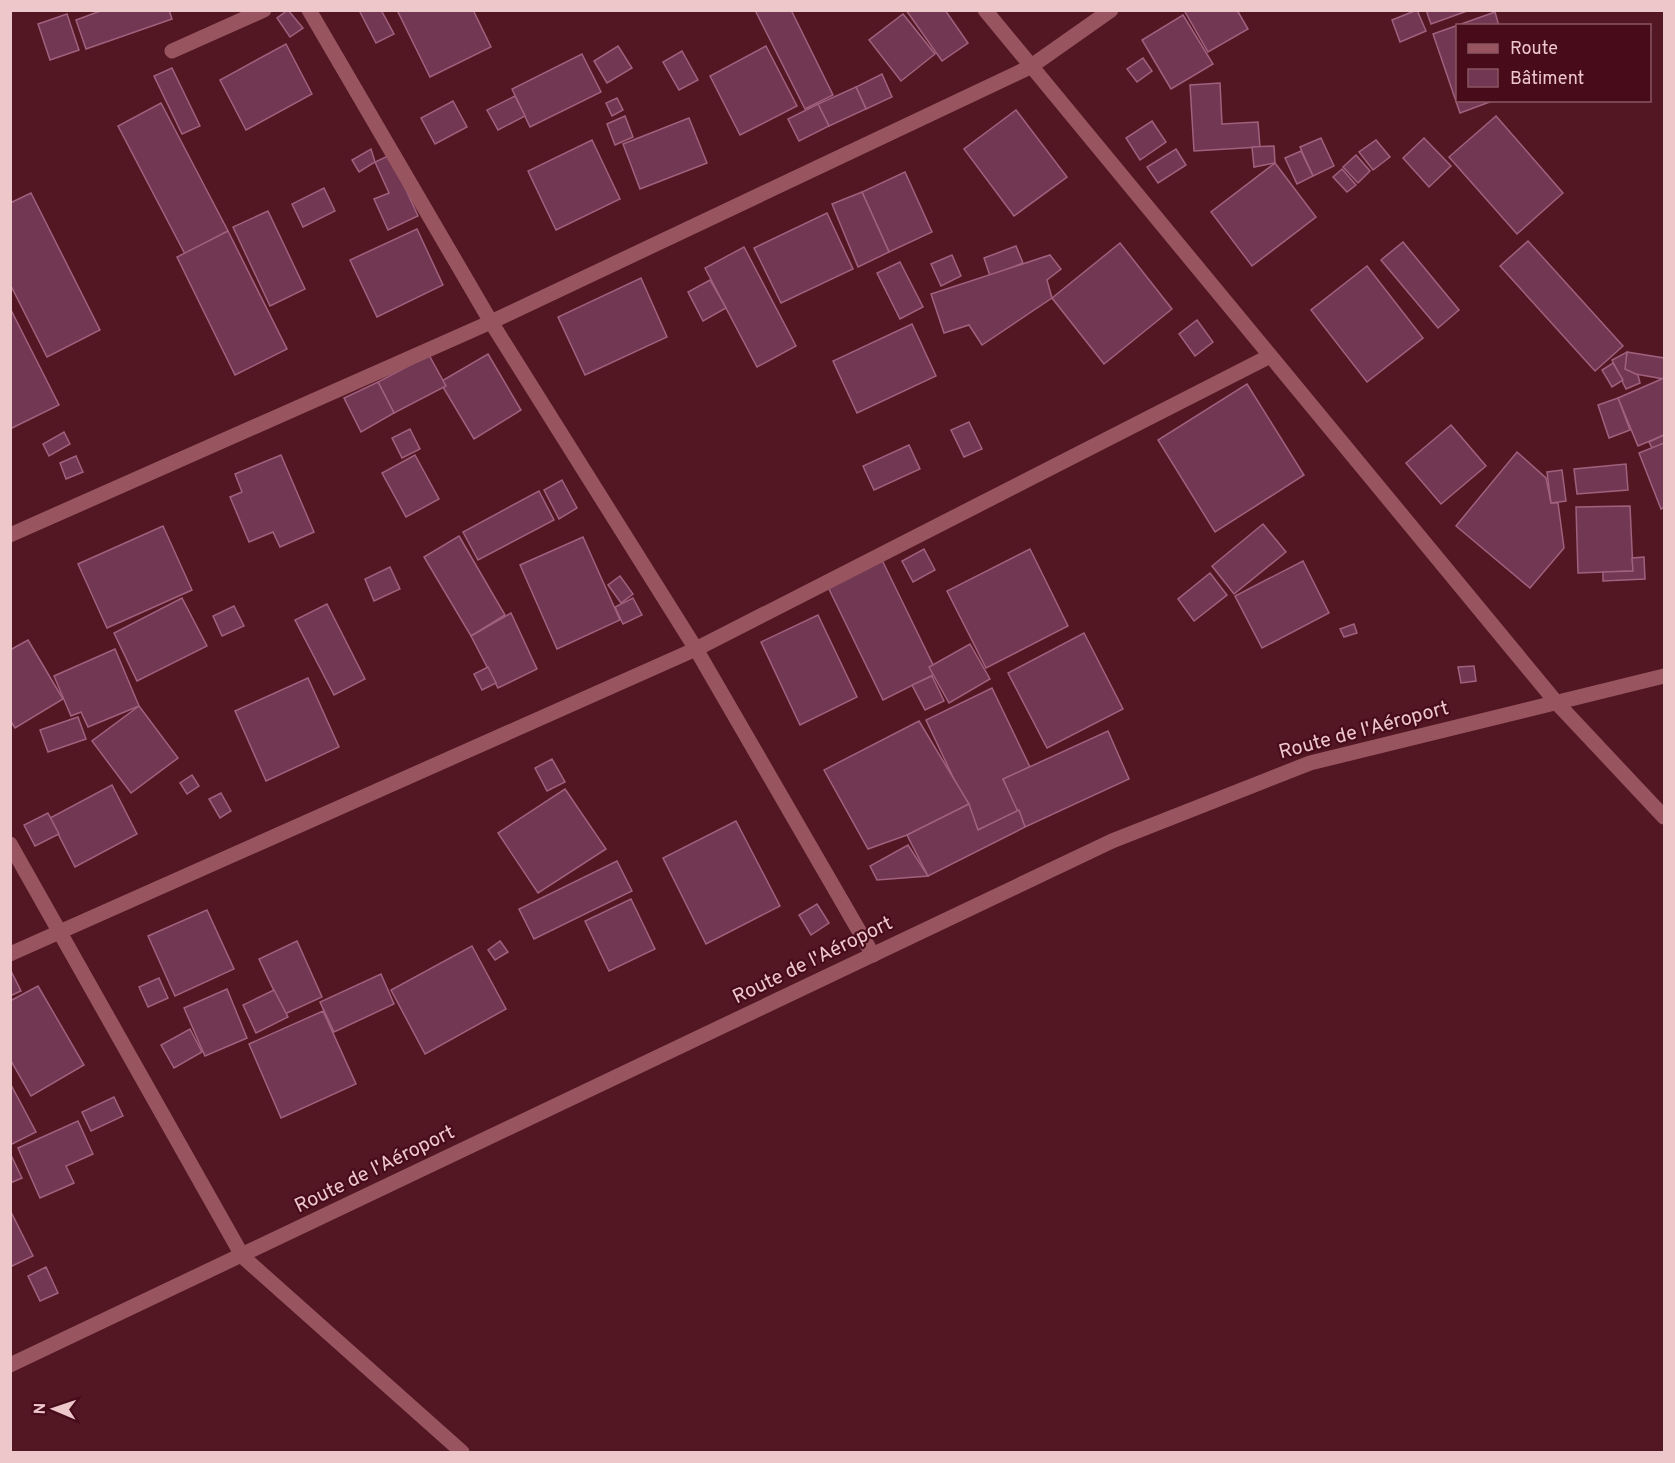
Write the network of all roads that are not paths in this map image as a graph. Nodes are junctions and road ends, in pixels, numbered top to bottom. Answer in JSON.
{"nodes":[{"id":1,"x":264,"y":10,"type":"edge"},
{"id":2,"x":309,"y":10,"type":"edge"},
{"id":3,"x":985,"y":10,"type":"edge"},
{"id":4,"x":1111,"y":10,"type":"edge"},
{"id":5,"x":172,"y":51,"type":"dead end"},
{"id":6,"x":1029,"y":67,"type":"junction"},
{"id":7,"x":491,"y":322,"type":"junction"},
{"id":8,"x":1270,"y":356,"type":"junction"},
{"id":9,"x":10,"y":535,"type":"edge"},
{"id":10,"x":696,"y":649,"type":"junction"},
{"id":11,"x":1665,"y":676,"type":"edge"},
{"id":12,"x":1556,"y":702,"type":"junction"},
{"id":13,"x":1665,"y":817,"type":"edge"},
{"id":14,"x":10,"y":844,"type":"edge"},
{"id":15,"x":59,"y":931,"type":"junction"},
{"id":16,"x":10,"y":954,"type":"edge"},
{"id":17,"x":873,"y":955,"type":"junction"},
{"id":18,"x":243,"y":1257,"type":"junction"},
{"id":19,"x":10,"y":1365,"type":"edge"},
{"id":20,"x":462,"y":1452,"type":"edge"}],
"edges":[{"from":1,"to":5,"type":"street"},
{"from":2,"to":7,"type":"street"},
{"from":3,"to":6,"type":"street"},
{"from":4,"to":6,"type":"street"},
{"from":6,"to":7,"type":"street"},
{"from":6,"to":8,"type":"street"},
{"from":7,"to":9,"type":"street"},
{"from":7,"to":10,"type":"street"},
{"from":8,"to":10,"type":"street"},
{"from":8,"to":12,"type":"street"},
{"from":10,"to":15,"type":"street"},
{"from":10,"to":17,"type":"street"},
{"from":11,"to":12,"type":"street","name":"Route de l'Aéroport"},
{"from":12,"to":13,"type":"street"},
{"from":12,"to":17,"type":"street","name":"Route de l'Aéroport"},
{"from":14,"to":15,"type":"street"},
{"from":15,"to":16,"type":"street"},
{"from":15,"to":18,"type":"street"},
{"from":17,"to":18,"type":"street","name":"Route de l'Aéroport"},
{"from":18,"to":19,"type":"street","name":"Route de l'Aéroport"},
{"from":18,"to":20,"type":"street"}]}
